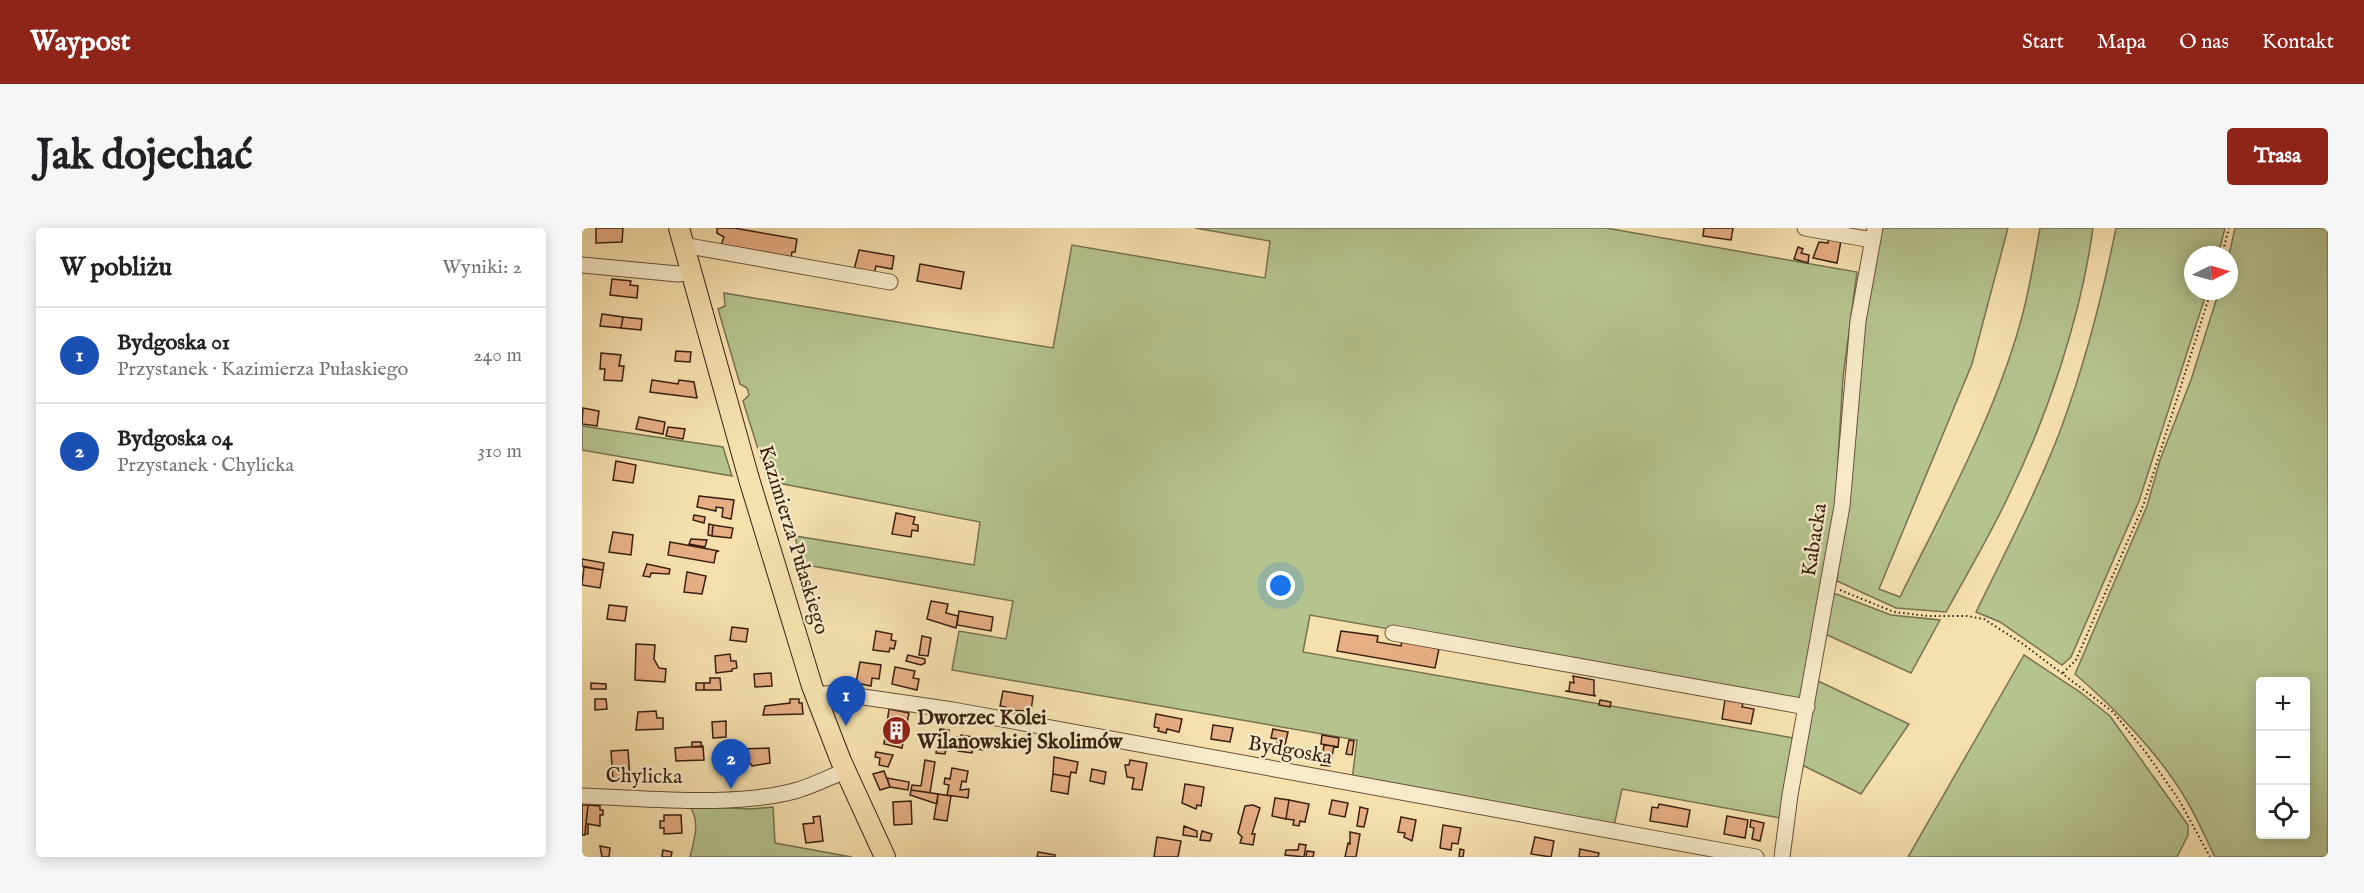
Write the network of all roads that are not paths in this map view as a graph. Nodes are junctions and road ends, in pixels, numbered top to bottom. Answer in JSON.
{"nodes":[{"id":1,"x":1805,"y":228,"type":"edge"},
{"id":2,"x":1874,"y":234,"type":"edge"},
{"id":3,"x":681,"y":236,"type":"edge"},
{"id":4,"x":582,"y":265,"type":"edge"},
{"id":5,"x":692,"y":272,"type":"junction"},
{"id":6,"x":890,"y":282,"type":"dead end"},
{"id":7,"x":1393,"y":633,"type":"dead end"},
{"id":8,"x":815,"y":695,"type":"junction"},
{"id":9,"x":1807,"y":707,"type":"junction"},
{"id":10,"x":845,"y":771,"type":"junction"},
{"id":11,"x":582,"y":796,"type":"edge"},
{"id":12,"x":885,"y":857,"type":"edge"},
{"id":13,"x":1756,"y":857,"type":"edge"},
{"id":14,"x":1782,"y":857,"type":"edge"}],
"edges":[{"from":1,"to":2,"type":"street"},
{"from":2,"to":9,"type":"street","name":"Kabacka"},
{"from":3,"to":5,"type":"main road","name":"Kazimierza Pułaskiego"},
{"from":3,"to":6,"type":"street"},
{"from":4,"to":5,"type":"street"},
{"from":5,"to":8,"type":"main road","name":"Kazimierza Pułaskiego"},
{"from":7,"to":9,"type":"street"},
{"from":8,"to":10,"type":"main road","name":"Kazimierza Pułaskiego"},
{"from":8,"to":13,"type":"street","name":"Bydgoska"},
{"from":9,"to":14,"type":"street","name":"Kabacka"},
{"from":10,"to":11,"type":"street","name":"Chylicka"},
{"from":10,"to":12,"type":"main road","name":"Kazimierza Pułaskiego"}]}
